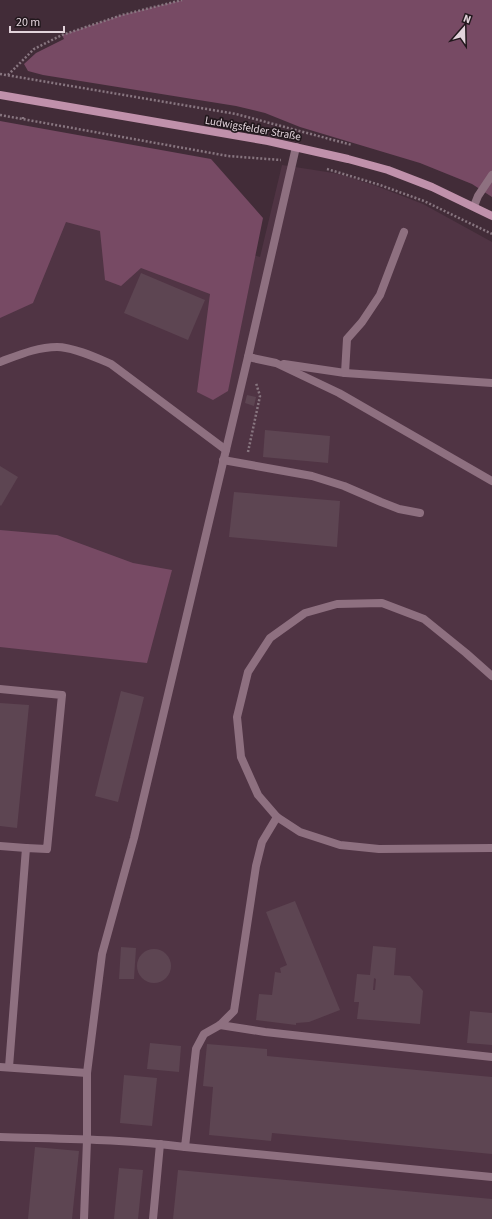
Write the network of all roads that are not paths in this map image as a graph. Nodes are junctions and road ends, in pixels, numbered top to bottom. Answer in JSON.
{"nodes":[{"id":1,"x":0,"y":95,"type":"edge"},
{"id":2,"x":296,"y":147,"type":"junction"},
{"id":3,"x":492,"y":175,"type":"edge"},
{"id":4,"x":474,"y":206,"type":"junction"},
{"id":5,"x":492,"y":216,"type":"edge"},
{"id":6,"x":404,"y":232,"type":"dead end"},
{"id":7,"x":248,"y":357,"type":"junction"},
{"id":8,"x":0,"y":362,"type":"edge"},
{"id":9,"x":276,"y":363,"type":"junction"},
{"id":10,"x":345,"y":373,"type":"junction"},
{"id":11,"x":492,"y":383,"type":"edge"},
{"id":12,"x":226,"y":450,"type":"junction"},
{"id":13,"x":223,"y":460,"type":"junction"},
{"id":14,"x":492,"y":481,"type":"edge"},
{"id":15,"x":420,"y":513,"type":"dead end"},
{"id":16,"x":492,"y":676,"type":"edge"},
{"id":17,"x":0,"y":689,"type":"edge"},
{"id":18,"x":277,"y":817,"type":"junction"},
{"id":19,"x":0,"y":846,"type":"edge"},
{"id":20,"x":26,"y":848,"type":"junction"},
{"id":21,"x":492,"y":848,"type":"edge"},
{"id":22,"x":220,"y":1025,"type":"junction"},
{"id":23,"x":492,"y":1057,"type":"edge"},
{"id":24,"x":4,"y":1067,"type":"edge"},
{"id":25,"x":87,"y":1073,"type":"junction"},
{"id":26,"x":0,"y":1137,"type":"edge"},
{"id":27,"x":87,"y":1140,"type":"junction"},
{"id":28,"x":160,"y":1144,"type":"junction"},
{"id":29,"x":185,"y":1147,"type":"junction"},
{"id":30,"x":492,"y":1178,"type":"edge"},
{"id":31,"x":84,"y":1219,"type":"edge"},
{"id":32,"x":153,"y":1219,"type":"edge"}],
"edges":[{"from":1,"to":2,"type":"street","name":"Ludwigsfelder Straße"},
{"from":2,"to":4,"type":"street","name":"Ludwigsfelder Straße"},
{"from":2,"to":7,"type":"lane"},
{"from":3,"to":4,"type":"lane"},
{"from":4,"to":5,"type":"street","name":"Ludwigsfelder Straße"},
{"from":6,"to":10,"type":"lane"},
{"from":7,"to":9,"type":"lane"},
{"from":7,"to":12,"type":"lane"},
{"from":8,"to":12,"type":"lane"},
{"from":9,"to":10,"type":"lane"},
{"from":9,"to":14,"type":"lane"},
{"from":10,"to":11,"type":"lane"},
{"from":12,"to":13,"type":"lane"},
{"from":13,"to":15,"type":"lane"},
{"from":13,"to":25,"type":"lane"},
{"from":16,"to":18,"type":"lane"},
{"from":17,"to":20,"type":"lane"},
{"from":18,"to":21,"type":"lane"},
{"from":18,"to":22,"type":"lane"},
{"from":19,"to":20,"type":"lane"},
{"from":20,"to":24,"type":"lane"},
{"from":22,"to":23,"type":"lane"},
{"from":22,"to":29,"type":"lane"},
{"from":24,"to":25,"type":"lane"},
{"from":25,"to":27,"type":"lane"},
{"from":26,"to":27,"type":"lane"},
{"from":27,"to":28,"type":"lane"},
{"from":27,"to":31,"type":"lane"},
{"from":28,"to":29,"type":"lane"},
{"from":28,"to":32,"type":"lane"},
{"from":29,"to":30,"type":"lane"}]}
